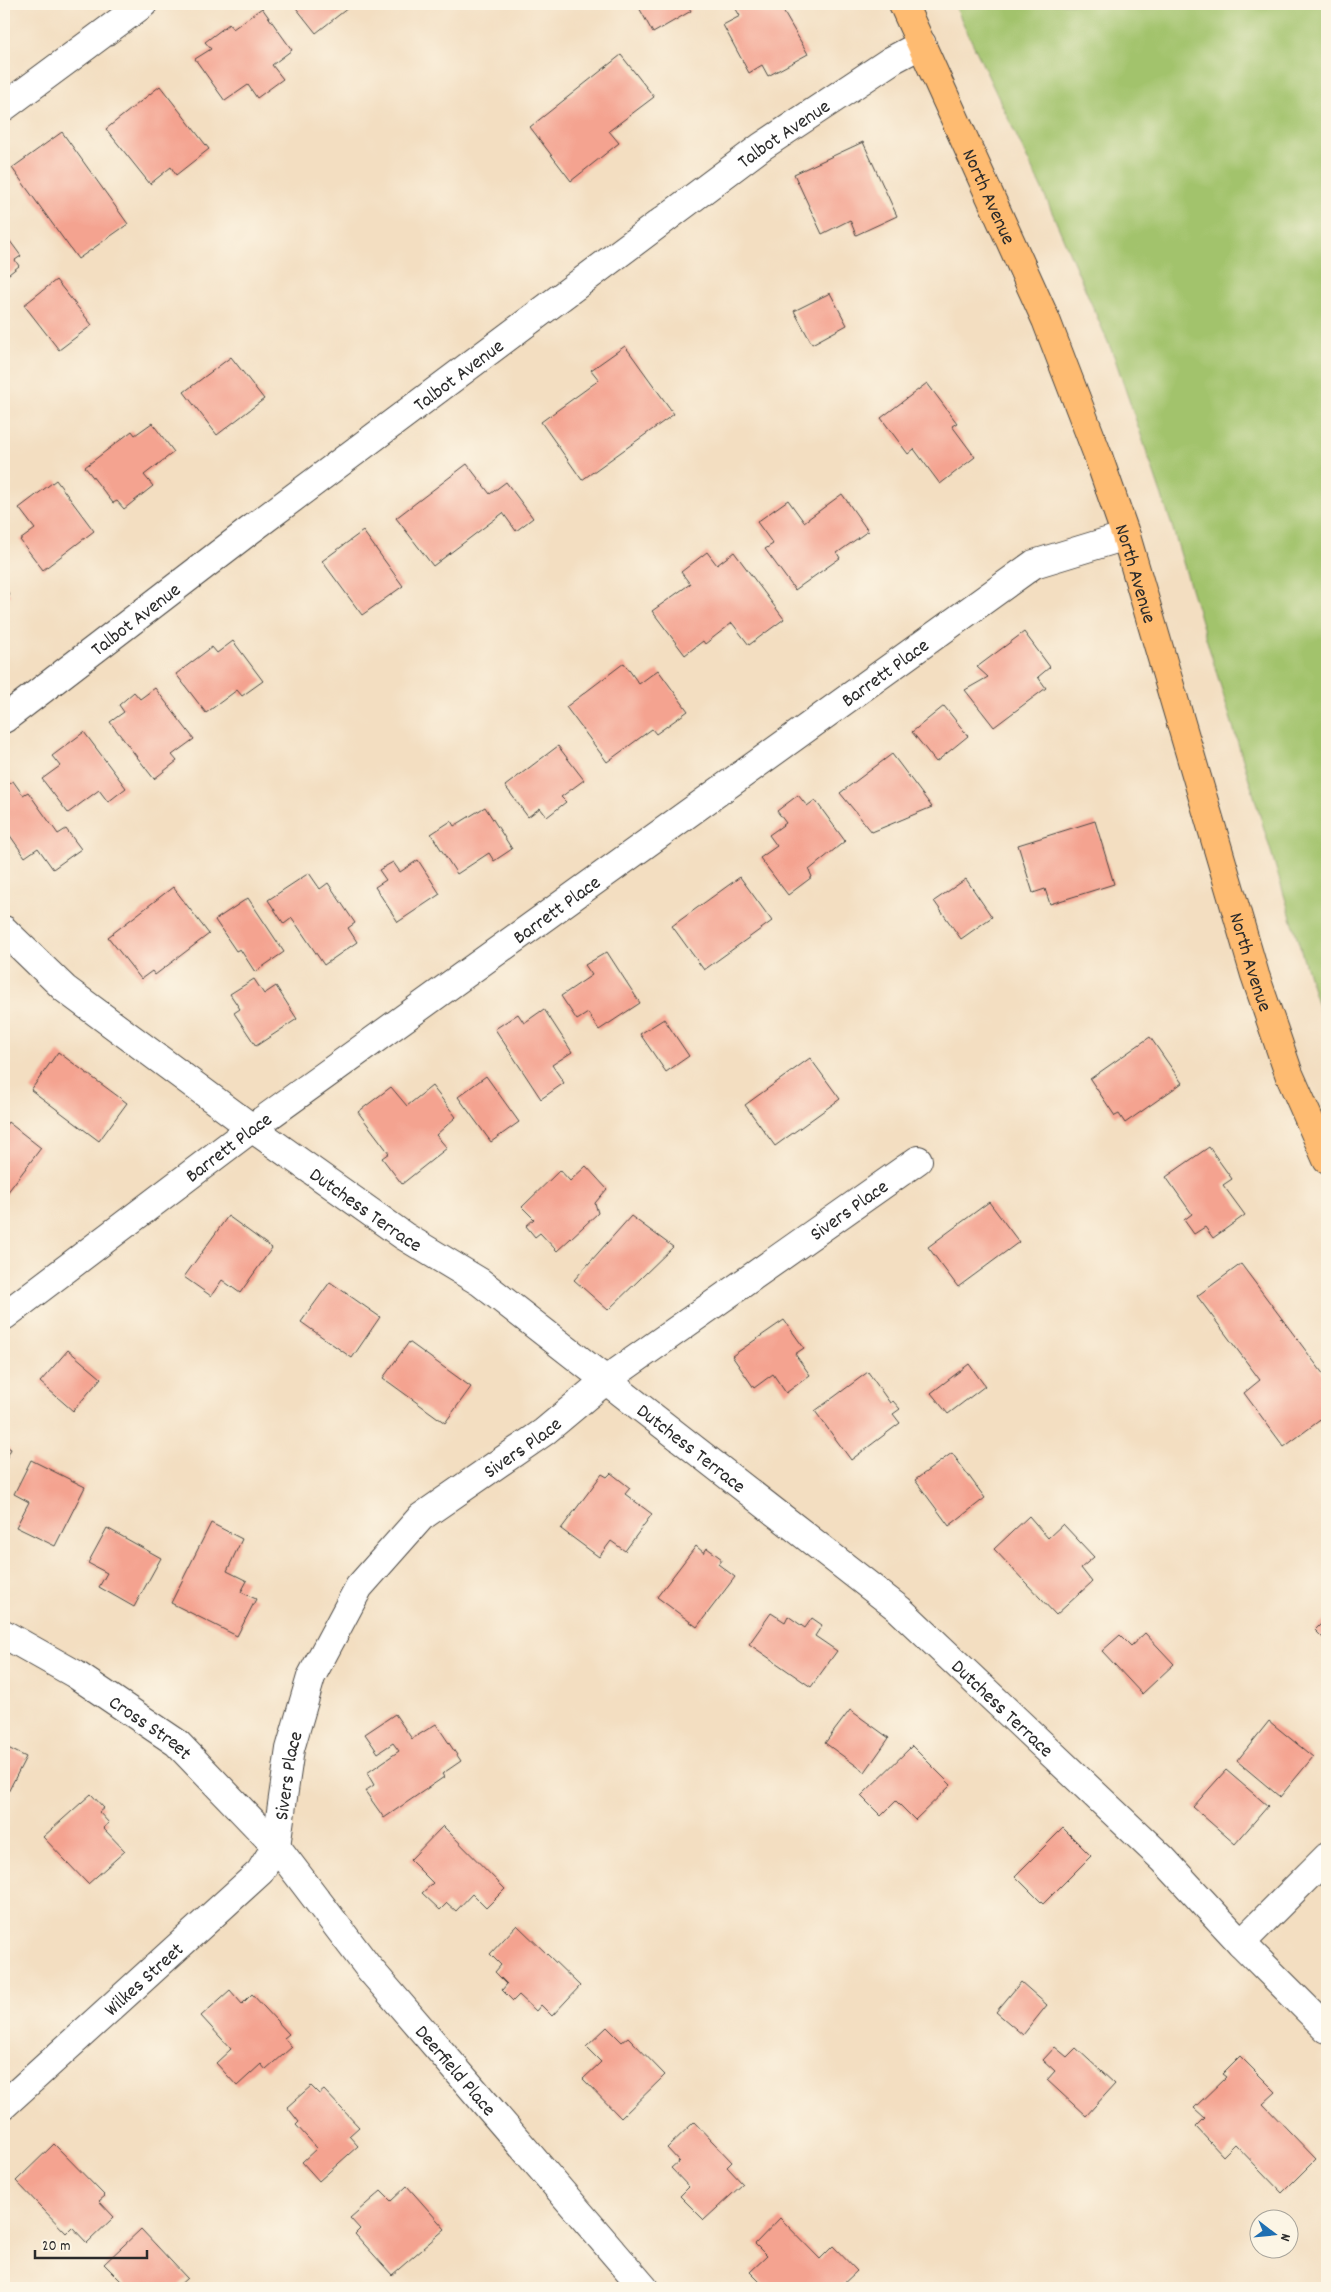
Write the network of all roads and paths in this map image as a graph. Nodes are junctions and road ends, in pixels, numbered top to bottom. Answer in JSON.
{"nodes":[{"id":1,"x":143,"y":4,"type":"edge"},
{"id":2,"x":903,"y":4,"type":"edge"},
{"id":3,"x":922,"y":44,"type":"junction"},
{"id":4,"x":4,"y":107,"type":"edge"},
{"id":5,"x":1126,"y":536,"type":"junction"},
{"id":6,"x":4,"y":719,"type":"edge"},
{"id":7,"x":4,"y":930,"type":"edge"},
{"id":8,"x":252,"y":1128,"type":"junction"},
{"id":9,"x":918,"y":1160,"type":"dead end"},
{"id":10,"x":1327,"y":1160,"type":"edge"},
{"id":11,"x":4,"y":1316,"type":"edge"},
{"id":12,"x":606,"y":1380,"type":"junction"},
{"id":13,"x":4,"y":1634,"type":"edge"},
{"id":14,"x":276,"y":1846,"type":"junction"},
{"id":15,"x":1327,"y":1858,"type":"edge"},
{"id":16,"x":1241,"y":1943,"type":"junction"},
{"id":17,"x":1327,"y":2029,"type":"edge"},
{"id":18,"x":4,"y":2106,"type":"edge"},
{"id":19,"x":644,"y":2288,"type":"edge"}],
"edges":[{"from":1,"to":4,"type":"street"},
{"from":2,"to":3,"type":"main road","name":"North Avenue"},
{"from":3,"to":5,"type":"main road","name":"North Avenue"},
{"from":3,"to":6,"type":"street","name":"Talbot Avenue"},
{"from":5,"to":8,"type":"street","name":"Barrett Place"},
{"from":5,"to":10,"type":"main road","name":"North Avenue"},
{"from":7,"to":8,"type":"street","name":"Dutchess Terrace"},
{"from":8,"to":11,"type":"street","name":"Barrett Place"},
{"from":8,"to":12,"type":"street","name":"Dutchess Terrace"},
{"from":9,"to":12,"type":"street","name":"Sivers Place"},
{"from":12,"to":14,"type":"street","name":"Sivers Place"},
{"from":12,"to":16,"type":"street","name":"Dutchess Terrace"},
{"from":13,"to":14,"type":"street","name":"Cross Street"},
{"from":14,"to":18,"type":"street","name":"Wilkes Street"},
{"from":14,"to":19,"type":"street","name":"Deerfield Place"},
{"from":15,"to":16,"type":"street"},
{"from":16,"to":17,"type":"street","name":"Dutchess Terrace"}]}
